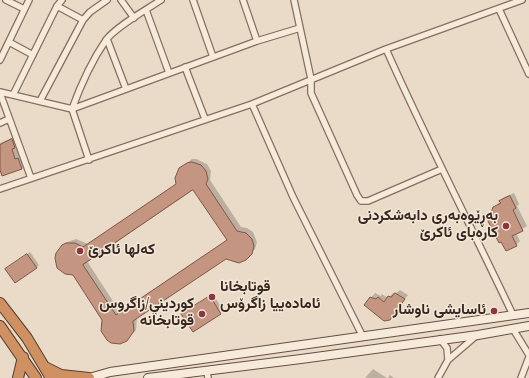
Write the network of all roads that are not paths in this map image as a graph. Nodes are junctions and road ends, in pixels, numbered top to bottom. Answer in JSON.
{"nodes":[{"id":1,"x":6,"y":0,"type":"edge"},
{"id":2,"x":29,"y":0,"type":"edge"},
{"id":3,"x":62,"y":0,"type":"edge"},
{"id":4,"x":107,"y":0,"type":"edge"},
{"id":5,"x":121,"y":0,"type":"edge"},
{"id":6,"x":161,"y":0,"type":"edge"},
{"id":7,"x":193,"y":0,"type":"edge"},
{"id":8,"x":244,"y":0,"type":"edge"},
{"id":9,"x":294,"y":0,"type":"edge"},
{"id":10,"x":522,"y":0,"type":"edge"},
{"id":11,"x":57,"y":6,"type":"junction"},
{"id":12,"x":24,"y":9,"type":"junction"},
{"id":13,"x":499,"y":9,"type":"junction"},
{"id":14,"x":146,"y":10,"type":"junction"},
{"id":15,"x":134,"y":18,"type":"junction"},
{"id":16,"x":83,"y":20,"type":"junction"},
{"id":17,"x":300,"y":28,"type":"junction"},
{"id":18,"x":107,"y":39,"type":"junction"},
{"id":19,"x":257,"y":41,"type":"junction"},
{"id":20,"x":9,"y":42,"type":"junction"},
{"id":21,"x":386,"y":49,"type":"junction"},
{"id":22,"x":33,"y":55,"type":"junction"},
{"id":23,"x":213,"y":57,"type":"junction"},
{"id":24,"x":0,"y":60,"type":"edge"},
{"id":25,"x":185,"y":67,"type":"junction"},
{"id":26,"x":169,"y":73,"type":"junction"},
{"id":27,"x":529,"y":74,"type":"edge"},
{"id":28,"x":310,"y":79,"type":"junction"},
{"id":29,"x":126,"y":89,"type":"junction"},
{"id":30,"x":0,"y":92,"type":"edge"},
{"id":31,"x":13,"y":95,"type":"junction"},
{"id":32,"x":40,"y":101,"type":"junction"},
{"id":33,"x":252,"y":104,"type":"junction"},
{"id":34,"x":72,"y":109,"type":"junction"},
{"id":35,"x":9,"y":119,"type":"junction"},
{"id":36,"x":205,"y":119,"type":"junction"},
{"id":37,"x":0,"y":123,"type":"edge"},
{"id":38,"x":89,"y":160,"type":"junction"},
{"id":39,"x":442,"y":169,"type":"junction"},
{"id":40,"x":31,"y":178,"type":"junction"},
{"id":41,"x":0,"y":189,"type":"edge"},
{"id":42,"x":0,"y":303,"type":"edge"},
{"id":43,"x":529,"y":313,"type":"edge"},
{"id":44,"x":513,"y":315,"type":"junction"},
{"id":45,"x":0,"y":326,"type":"edge"},
{"id":46,"x":529,"y":326,"type":"edge"},
{"id":47,"x":513,"y":329,"type":"junction"},
{"id":48,"x":478,"y":335,"type":"junction"},
{"id":49,"x":363,"y":337,"type":"junction"},
{"id":50,"x":440,"y":339,"type":"junction"},
{"id":51,"x":292,"y":346,"type":"junction"},
{"id":52,"x":529,"y":356,"type":"edge"},
{"id":53,"x":23,"y":357,"type":"junction"},
{"id":54,"x":294,"y":360,"type":"junction"},
{"id":55,"x":448,"y":360,"type":"junction"},
{"id":56,"x":45,"y":367,"type":"junction"},
{"id":57,"x":208,"y":375,"type":"edge"},
{"id":58,"x":18,"y":378,"type":"edge"},
{"id":59,"x":36,"y":378,"type":"edge"},
{"id":60,"x":51,"y":378,"type":"edge"},
{"id":61,"x":89,"y":378,"type":"edge"},
{"id":62,"x":148,"y":378,"type":"edge"},
{"id":63,"x":438,"y":378,"type":"edge"},
{"id":64,"x":521,"y":378,"type":"edge"}],
"edges":[{"from":1,"to":12,"type":"street"},
{"from":2,"to":12,"type":"street"},
{"from":3,"to":11,"type":"street"},
{"from":4,"to":16,"type":"street"},
{"from":5,"to":15,"type":"street"},
{"from":6,"to":14,"type":"street"},
{"from":7,"to":23,"type":"street"},
{"from":8,"to":19,"type":"street"},
{"from":9,"to":17,"type":"street"},
{"from":10,"to":13,"type":"street"},
{"from":11,"to":16,"type":"street"},
{"from":11,"to":22,"type":"street"},
{"from":12,"to":20,"type":"street"},
{"from":13,"to":21,"type":"street"},
{"from":13,"to":27,"type":"street"},
{"from":14,"to":15,"type":"street"},
{"from":14,"to":26,"type":"street"},
{"from":15,"to":18,"type":"street"},
{"from":16,"to":32,"type":"street"},
{"from":17,"to":19,"type":"street"},
{"from":17,"to":28,"type":"street"},
{"from":18,"to":29,"type":"street"},
{"from":18,"to":34,"type":"street"},
{"from":19,"to":23,"type":"street"},
{"from":20,"to":22,"type":"street"},
{"from":20,"to":24,"type":"street"},
{"from":21,"to":28,"type":"street"},
{"from":21,"to":39,"type":"street"},
{"from":22,"to":31,"type":"street"},
{"from":23,"to":25,"type":"street"},
{"from":25,"to":26,"type":"street"},
{"from":25,"to":36,"type":"street"},
{"from":26,"to":29,"type":"street"},
{"from":28,"to":33,"type":"street"},
{"from":28,"to":39,"type":"street"},
{"from":29,"to":34,"type":"street"},
{"from":30,"to":31,"type":"street"},
{"from":30,"to":35,"type":"street"},
{"from":31,"to":32,"type":"street"},
{"from":32,"to":34,"type":"street"},
{"from":33,"to":36,"type":"street"},
{"from":33,"to":49,"type":"street"},
{"from":34,"to":38,"type":"street"},
{"from":35,"to":37,"type":"street"},
{"from":35,"to":40,"type":"street"},
{"from":36,"to":38,"type":"street"},
{"from":38,"to":40,"type":"street"},
{"from":39,"to":44,"type":"street"},
{"from":40,"to":41,"type":"street"},
{"from":42,"to":56,"type":"highway"},
{"from":43,"to":44,"type":"street"},
{"from":44,"to":49,"type":"street"},
{"from":45,"to":53,"type":"highway"},
{"from":46,"to":47,"type":"street"},
{"from":47,"to":48,"type":"street"},
{"from":47,"to":52,"type":"street"},
{"from":48,"to":50,"type":"street"},
{"from":48,"to":55,"type":"street"},
{"from":49,"to":51,"type":"street"},
{"from":50,"to":54,"type":"street"},
{"from":50,"to":55,"type":"street"},
{"from":51,"to":54,"type":"street"},
{"from":51,"to":61,"type":"street"},
{"from":52,"to":64,"type":"street"},
{"from":53,"to":58,"type":"highway"},
{"from":53,"to":59,"type":"highway"},
{"from":54,"to":57,"type":"street"},
{"from":55,"to":63,"type":"street"},
{"from":56,"to":60,"type":"highway"},
{"from":56,"to":61,"type":"highway"},
{"from":57,"to":62,"type":"street"}]}
